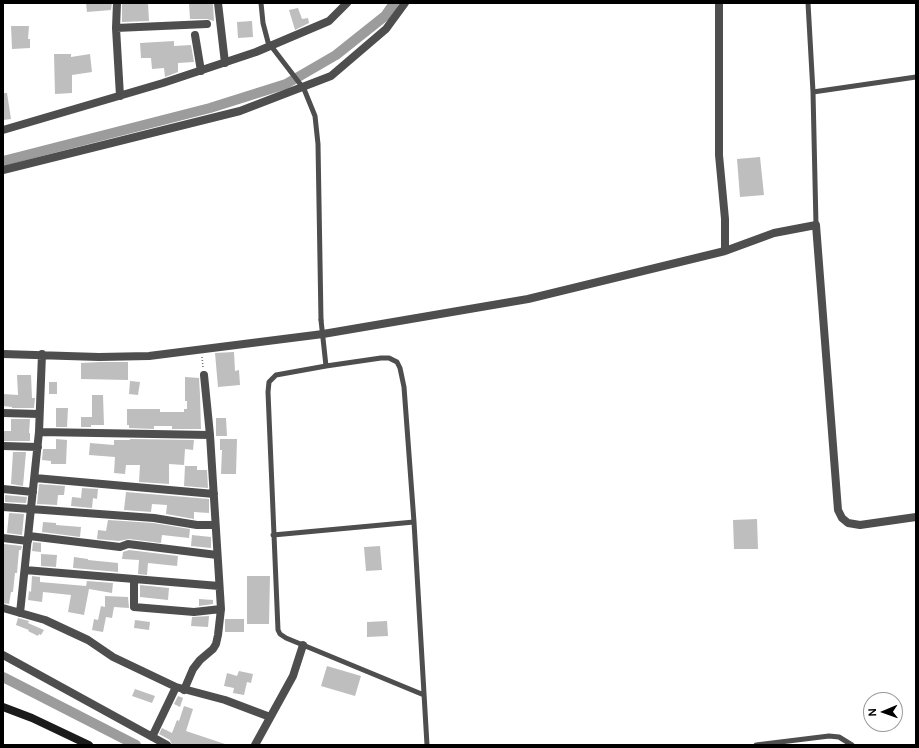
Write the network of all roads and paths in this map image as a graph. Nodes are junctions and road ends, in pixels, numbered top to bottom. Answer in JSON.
{"nodes":[{"id":1,"x":117,"y":3,"type":"edge"},
{"id":2,"x":218,"y":3,"type":"edge"},
{"id":3,"x":261,"y":3,"type":"edge"},
{"id":4,"x":346,"y":3,"type":"edge"},
{"id":5,"x":405,"y":3,"type":"edge"},
{"id":6,"x":719,"y":3,"type":"edge"},
{"id":7,"x":808,"y":3,"type":"edge"},
{"id":8,"x":207,"y":24,"type":"dead end"},
{"id":9,"x":116,"y":28,"type":"junction"},
{"id":10,"x":195,"y":34,"type":"dead end"},
{"id":11,"x":225,"y":63,"type":"junction"},
{"id":12,"x":201,"y":71,"type":"junction"},
{"id":13,"x":916,"y":77,"type":"edge"},
{"id":14,"x":813,"y":92,"type":"junction"},
{"id":15,"x":120,"y":96,"type":"junction"},
{"id":16,"x":3,"y":130,"type":"edge"},
{"id":17,"x":3,"y":170,"type":"edge"},
{"id":18,"x":816,"y":225,"type":"junction"},
{"id":19,"x":725,"y":251,"type":"junction"},
{"id":20,"x":322,"y":334,"type":"junction"},
{"id":21,"x":201,"y":350,"type":"junction"},
{"id":22,"x":3,"y":354,"type":"edge"},
{"id":23,"x":42,"y":354,"type":"junction"},
{"id":24,"x":326,"y":366,"type":"junction"},
{"id":25,"x":204,"y":375,"type":"joint"},
{"id":26,"x":3,"y":413,"type":"edge"},
{"id":27,"x":39,"y":414,"type":"junction"},
{"id":28,"x":39,"y":432,"type":"junction"},
{"id":29,"x":210,"y":435,"type":"junction"},
{"id":30,"x":3,"y":446,"type":"edge"},
{"id":31,"x":38,"y":447,"type":"junction"},
{"id":32,"x":35,"y":478,"type":"junction"},
{"id":33,"x":3,"y":489,"type":"edge"},
{"id":34,"x":34,"y":492,"type":"junction"},
{"id":35,"x":214,"y":494,"type":"junction"},
{"id":36,"x":3,"y":507,"type":"edge"},
{"id":37,"x":32,"y":509,"type":"junction"},
{"id":38,"x":916,"y":518,"type":"edge"},
{"id":39,"x":414,"y":522,"type":"junction"},
{"id":40,"x":215,"y":525,"type":"junction"},
{"id":41,"x":273,"y":535,"type":"junction"},
{"id":42,"x":3,"y":538,"type":"edge"},
{"id":43,"x":28,"y":539,"type":"junction"},
{"id":44,"x":217,"y":555,"type":"junction"},
{"id":45,"x":25,"y":570,"type":"junction"},
{"id":46,"x":134,"y":580,"type":"junction"},
{"id":47,"x":219,"y":586,"type":"junction"},
{"id":48,"x":3,"y":608,"type":"edge"},
{"id":49,"x":221,"y":609,"type":"junction"},
{"id":50,"x":20,"y":613,"type":"junction"},
{"id":51,"x":303,"y":645,"type":"junction"},
{"id":52,"x":3,"y":655,"type":"edge"},
{"id":53,"x":176,"y":687,"type":"junction"},
{"id":54,"x":184,"y":690,"type":"junction"},
{"id":55,"x":424,"y":695,"type":"junction"},
{"id":56,"x":3,"y":707,"type":"edge"},
{"id":57,"x":270,"y":717,"type":"junction"},
{"id":58,"x":152,"y":737,"type":"junction"},
{"id":59,"x":89,"y":745,"type":"edge"},
{"id":60,"x":167,"y":745,"type":"edge"},
{"id":61,"x":255,"y":745,"type":"edge"},
{"id":62,"x":427,"y":745,"type":"edge"},
{"id":63,"x":756,"y":745,"type":"edge"},
{"id":64,"x":852,"y":745,"type":"edge"}],
"edges":[{"from":1,"to":9,"type":"street"},
{"from":2,"to":11,"type":"street"},
{"from":3,"to":20,"type":"lane","bridge":true},
{"from":4,"to":11,"type":"street"},
{"from":5,"to":17,"type":"street"},
{"from":6,"to":19,"type":"street"},
{"from":7,"to":14,"type":"lane"},
{"from":8,"to":9,"type":"street"},
{"from":9,"to":15,"type":"street"},
{"from":10,"to":12,"type":"street"},
{"from":11,"to":12,"type":"street"},
{"from":12,"to":15,"type":"street"},
{"from":13,"to":14,"type":"lane"},
{"from":14,"to":18,"type":"lane"},
{"from":15,"to":16,"type":"street"},
{"from":18,"to":19,"type":"street"},
{"from":18,"to":38,"type":"street"},
{"from":19,"to":20,"type":"street"},
{"from":20,"to":21,"type":"street"},
{"from":20,"to":24,"type":"lane"},
{"from":21,"to":23,"type":"street"},
{"from":21,"to":25,"type":"path"},
{"from":22,"to":23,"type":"street"},
{"from":23,"to":27,"type":"street"},
{"from":24,"to":39,"type":"lane"},
{"from":24,"to":41,"type":"lane"},
{"from":25,"to":29,"type":"street"},
{"from":26,"to":27,"type":"street"},
{"from":27,"to":28,"type":"street"},
{"from":28,"to":29,"type":"street"},
{"from":28,"to":31,"type":"street"},
{"from":29,"to":35,"type":"street"},
{"from":30,"to":31,"type":"street"},
{"from":31,"to":32,"type":"street"},
{"from":32,"to":34,"type":"street"},
{"from":32,"to":35,"type":"street"},
{"from":33,"to":34,"type":"street"},
{"from":34,"to":37,"type":"street"},
{"from":35,"to":40,"type":"street"},
{"from":36,"to":37,"type":"street"},
{"from":37,"to":40,"type":"street"},
{"from":37,"to":43,"type":"street"},
{"from":39,"to":41,"type":"lane"},
{"from":39,"to":55,"type":"lane"},
{"from":40,"to":44,"type":"street"},
{"from":41,"to":51,"type":"lane"},
{"from":42,"to":43,"type":"street"},
{"from":43,"to":44,"type":"street"},
{"from":43,"to":45,"type":"street"},
{"from":44,"to":47,"type":"street"},
{"from":45,"to":46,"type":"street"},
{"from":45,"to":50,"type":"street"},
{"from":46,"to":47,"type":"street"},
{"from":46,"to":49,"type":"street"},
{"from":47,"to":49,"type":"street"},
{"from":48,"to":50,"type":"street"},
{"from":49,"to":54,"type":"street"},
{"from":50,"to":53,"type":"street"},
{"from":51,"to":55,"type":"lane"},
{"from":51,"to":57,"type":"street"},
{"from":52,"to":58,"type":"street"},
{"from":53,"to":54,"type":"street"},
{"from":53,"to":58,"type":"street"},
{"from":54,"to":57,"type":"street"},
{"from":55,"to":62,"type":"lane"},
{"from":56,"to":59,"type":"street"},
{"from":57,"to":61,"type":"street"},
{"from":58,"to":60,"type":"street"},
{"from":63,"to":64,"type":"lane"}]}
